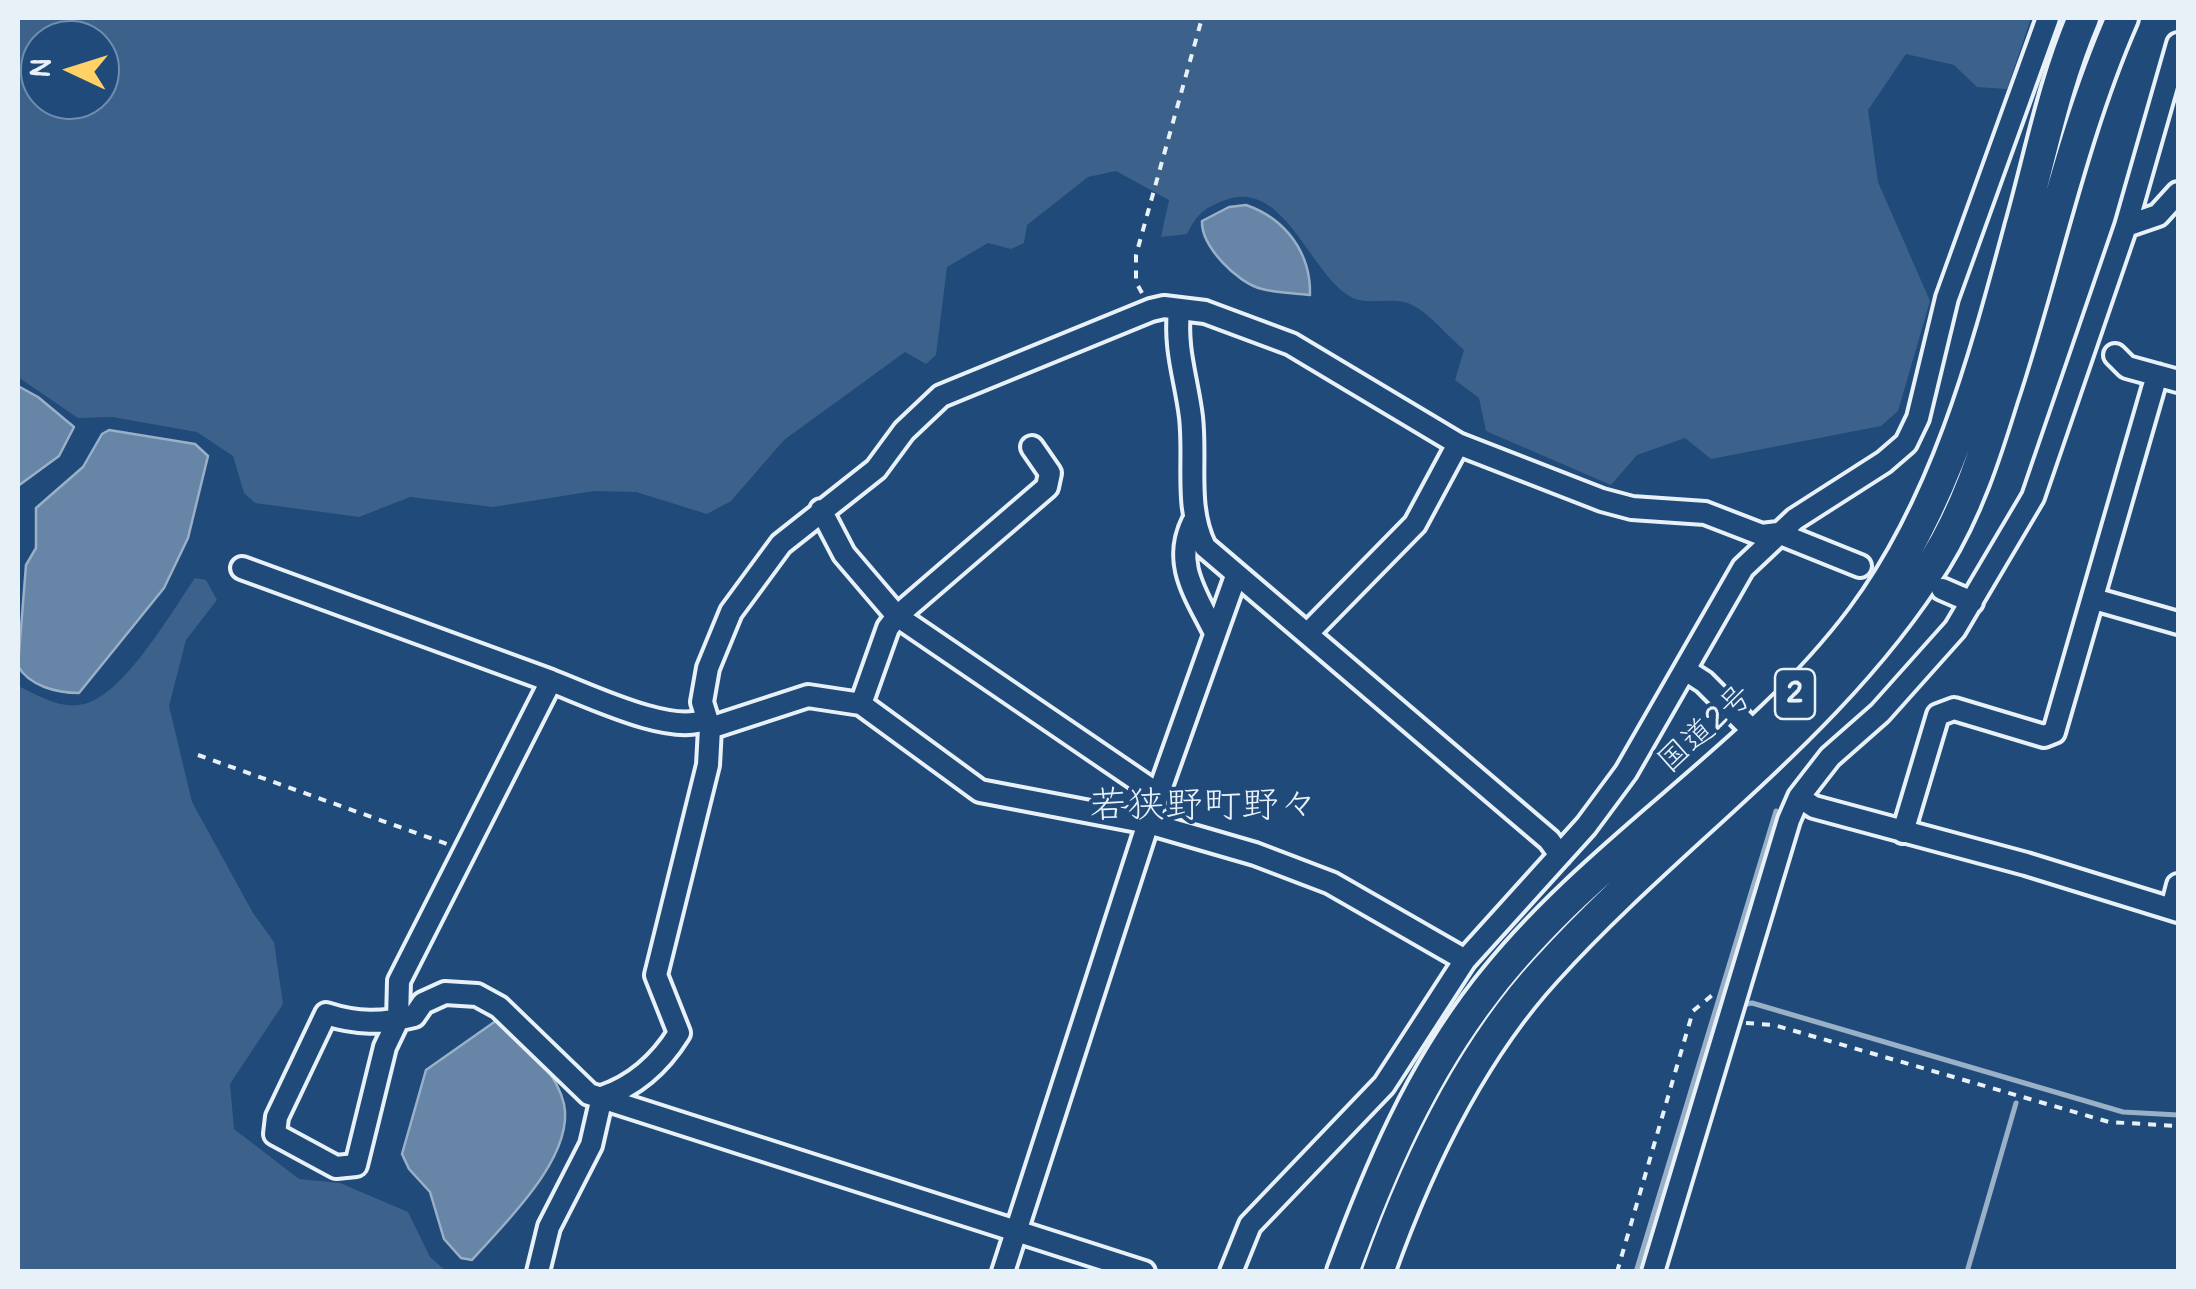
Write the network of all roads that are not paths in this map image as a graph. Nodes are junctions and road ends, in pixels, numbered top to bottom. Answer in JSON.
{"nodes":[{"id":1,"x":2048,"y":18,"type":"edge"},
{"id":2,"x":2083,"y":18,"type":"edge"},
{"id":3,"x":2122,"y":18,"type":"edge"},
{"id":4,"x":2178,"y":44,"type":"edge"},
{"id":5,"x":2178,"y":193,"type":"edge"},
{"id":6,"x":2126,"y":226,"type":"junction"},
{"id":7,"x":1179,"y":310,"type":"junction"},
{"id":8,"x":2115,"y":355,"type":"dead end"},
{"id":9,"x":2157,"y":375,"type":"junction"},
{"id":10,"x":2178,"y":382,"type":"edge"},
{"id":11,"x":1458,"y":444,"type":"junction"},
{"id":12,"x":1032,"y":447,"type":"dead end"},
{"id":13,"x":821,"y":510,"type":"junction"},
{"id":14,"x":1193,"y":522,"type":"junction"},
{"id":15,"x":1778,"y":533,"type":"junction"},
{"id":16,"x":1860,"y":566,"type":"dead end"},
{"id":17,"x":242,"y":568,"type":"dead end"},
{"id":18,"x":1236,"y":576,"type":"junction"},
{"id":19,"x":1942,"y":589,"type":"dead end"},
{"id":20,"x":2094,"y":599,"type":"junction"},
{"id":21,"x":1972,"y":602,"type":"junction"},
{"id":22,"x":897,"y":616,"type":"junction"},
{"id":23,"x":2178,"y":623,"type":"edge"},
{"id":24,"x":1214,"y":631,"type":"junction"},
{"id":25,"x":1308,"y":633,"type":"junction"},
{"id":26,"x":1686,"y":671,"type":"junction"},
{"id":27,"x":551,"y":682,"type":"junction"},
{"id":28,"x":861,"y":704,"type":"junction"},
{"id":29,"x":708,"y":724,"type":"junction"},
{"id":30,"x":1756,"y":734,"type":"junction"},
{"id":31,"x":1158,"y":794,"type":"junction"},
{"id":32,"x":1799,"y":797,"type":"junction"},
{"id":33,"x":1148,"y":822,"type":"junction"},
{"id":34,"x":1903,"y":832,"type":"junction"},
{"id":35,"x":1560,"y":856,"type":"junction"},
{"id":36,"x":2178,"y":885,"type":"edge"},
{"id":37,"x":2175,"y":909,"type":"edge"},
{"id":38,"x":1465,"y":960,"type":"junction"},
{"id":39,"x":398,"y":1020,"type":"junction"},
{"id":40,"x":602,"y":1097,"type":"junction"},
{"id":41,"x":1016,"y":1231,"type":"junction"},
{"id":42,"x":538,"y":1272,"type":"edge"},
{"id":43,"x":1003,"y":1272,"type":"edge"},
{"id":44,"x":1144,"y":1272,"type":"edge"},
{"id":45,"x":1231,"y":1272,"type":"edge"},
{"id":46,"x":1343,"y":1272,"type":"edge"},
{"id":47,"x":1378,"y":1272,"type":"edge"},
{"id":48,"x":1653,"y":1272,"type":"edge"}],
"edges":[{"from":1,"to":15,"type":"street"},
{"from":2,"to":30,"type":"highway","name":"国道2号","number":"2"},
{"from":3,"to":47,"type":"highway","name":"国道2号","number":"2"},
{"from":4,"to":6,"type":"street"},
{"from":5,"to":6,"type":"street"},
{"from":6,"to":21,"type":"street"},
{"from":7,"to":11,"type":"street"},
{"from":7,"to":13,"type":"street"},
{"from":7,"to":14,"type":"street"},
{"from":8,"to":9,"type":"street"},
{"from":9,"to":10,"type":"street"},
{"from":9,"to":20,"type":"street"},
{"from":11,"to":15,"type":"street"},
{"from":11,"to":25,"type":"street"},
{"from":12,"to":22,"type":"street"},
{"from":13,"to":22,"type":"street"},
{"from":13,"to":29,"type":"street"},
{"from":14,"to":18,"type":"street"},
{"from":14,"to":24,"type":"street"},
{"from":15,"to":16,"type":"street"},
{"from":15,"to":26,"type":"street"},
{"from":17,"to":27,"type":"street"},
{"from":18,"to":24,"type":"street"},
{"from":18,"to":25,"type":"street"},
{"from":19,"to":21,"type":"street"},
{"from":20,"to":23,"type":"street"},
{"from":20,"to":34,"type":"street"},
{"from":21,"to":32,"type":"street"},
{"from":22,"to":28,"type":"street"},
{"from":22,"to":31,"type":"street"},
{"from":24,"to":31,"type":"street"},
{"from":25,"to":35,"type":"street"},
{"from":26,"to":30,"type":"street"},
{"from":26,"to":35,"type":"street"},
{"from":27,"to":29,"type":"street"},
{"from":27,"to":39,"type":"street"},
{"from":28,"to":29,"type":"street"},
{"from":28,"to":33,"type":"street"},
{"from":29,"to":40,"type":"street"},
{"from":30,"to":46,"type":"highway","name":"国道2号","number":"2"},
{"from":31,"to":33,"type":"street"},
{"from":32,"to":34,"type":"street"},
{"from":32,"to":48,"type":"street"},
{"from":33,"to":38,"type":"street"},
{"from":33,"to":41,"type":"street"},
{"from":34,"to":37,"type":"street"},
{"from":35,"to":38,"type":"street"},
{"from":36,"to":37,"type":"street"},
{"from":38,"to":45,"type":"street"},
{"from":39,"to":39,"type":"street"},
{"from":39,"to":40,"type":"street"},
{"from":40,"to":41,"type":"street"},
{"from":40,"to":42,"type":"street"},
{"from":41,"to":43,"type":"street"},
{"from":41,"to":44,"type":"street"}]}
